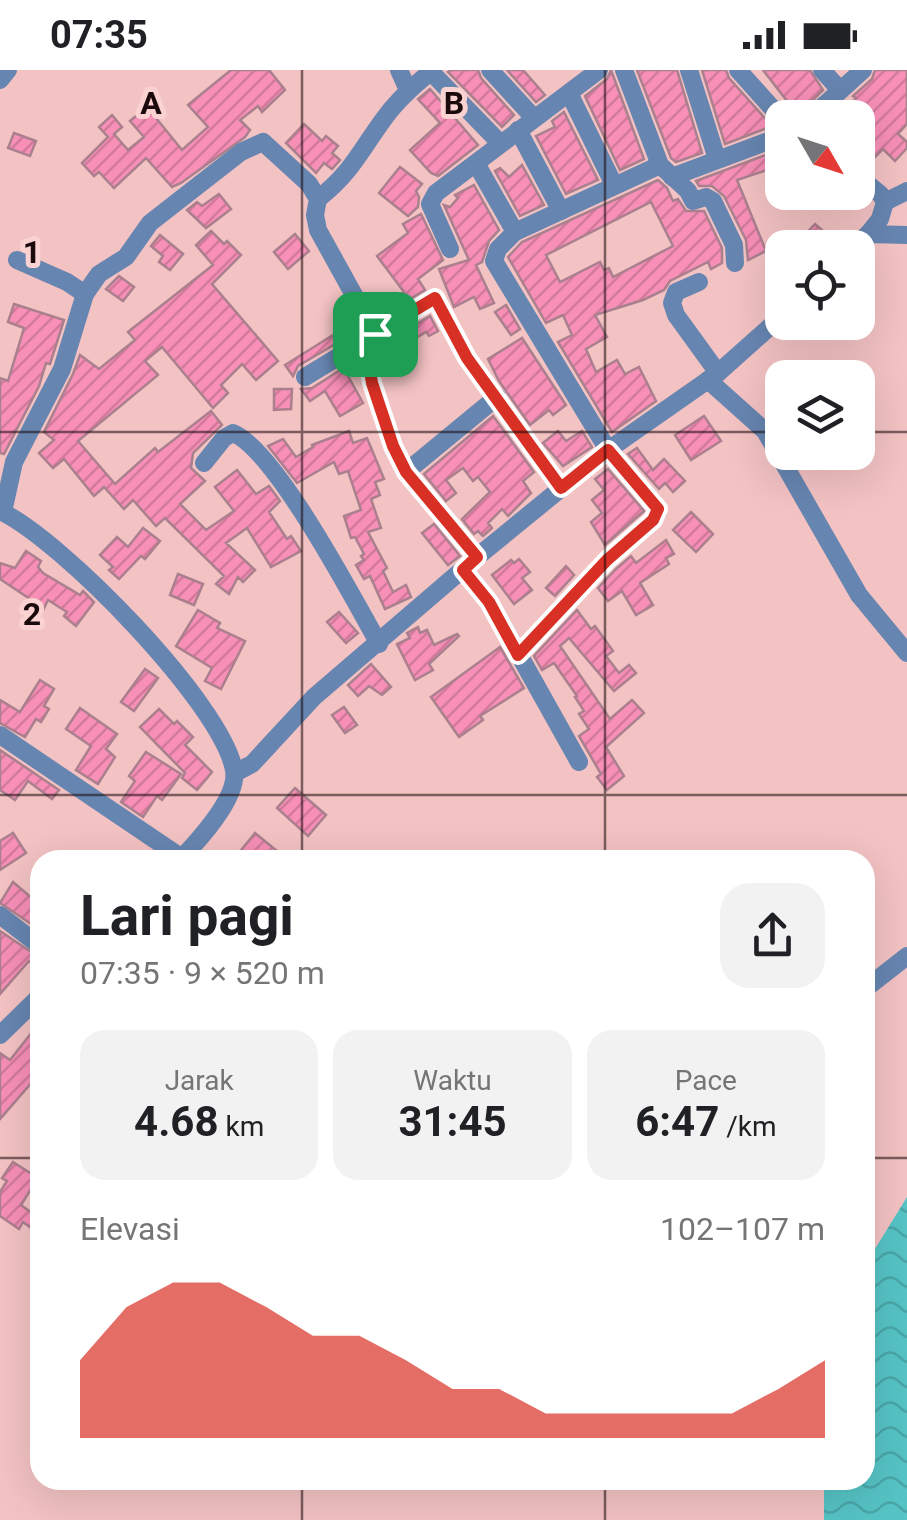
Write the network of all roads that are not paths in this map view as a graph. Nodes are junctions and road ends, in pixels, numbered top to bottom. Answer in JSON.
{"nodes":[{"id":1,"x":8,"y":70,"type":"edge"},
{"id":2,"x":400,"y":70,"type":"edge"},
{"id":3,"x":490,"y":70,"type":"edge"},
{"id":4,"x":599,"y":70,"type":"edge"},
{"id":5,"x":624,"y":70,"type":"edge"},
{"id":6,"x":689,"y":70,"type":"edge"},
{"id":7,"x":738,"y":70,"type":"edge"},
{"id":8,"x":822,"y":70,"type":"edge"},
{"id":9,"x":863,"y":70,"type":"edge"},
{"id":10,"x":432,"y":71,"type":"edge"},
{"id":11,"x":0,"y":80,"type":"edge"},
{"id":12,"x":408,"y":90,"type":"junction"},
{"id":13,"x":840,"y":90,"type":"junction"},
{"id":14,"x":569,"y":92,"type":"junction"},
{"id":15,"x":765,"y":100,"type":"edge"},
{"id":16,"x":829,"y":100,"type":"edge"},
{"id":17,"x":526,"y":124,"type":"junction"},
{"id":18,"x":765,"y":142,"type":"edge"},
{"id":19,"x":500,"y":144,"type":"junction"},
{"id":20,"x":716,"y":159,"type":"junction"},
{"id":21,"x":477,"y":165,"type":"junction"},
{"id":22,"x":666,"y":171,"type":"junction"},
{"id":23,"x":614,"y":185,"type":"junction"},
{"id":24,"x":875,"y":190,"type":"edge"},
{"id":25,"x":907,"y":191,"type":"edge"},
{"id":26,"x":318,"y":199,"type":"junction"},
{"id":27,"x":885,"y":202,"type":"junction"},
{"id":28,"x":561,"y":211,"type":"junction"},
{"id":29,"x":871,"y":230,"type":"edge"},
{"id":30,"x":515,"y":232,"type":"junction"},
{"id":31,"x":875,"y":234,"type":"edge"},
{"id":32,"x":907,"y":235,"type":"edge"},
{"id":33,"x":450,"y":249,"type":"dead end"},
{"id":34,"x":17,"y":260,"type":"dead end"},
{"id":35,"x":735,"y":262,"type":"dead end"},
{"id":36,"x":699,"y":282,"type":"dead end"},
{"id":37,"x":85,"y":294,"type":"junction"},
{"id":38,"x":765,"y":331,"type":"edge"},
{"id":39,"x":375,"y":334,"type":"junction"},
{"id":40,"x":713,"y":376,"type":"junction"},
{"id":41,"x":304,"y":377,"type":"dead end"},
{"id":42,"x":497,"y":397,"type":"junction"},
{"id":43,"x":608,"y":450,"type":"junction"},
{"id":44,"x":204,"y":462,"type":"dead end"},
{"id":45,"x":406,"y":472,"type":"junction"},
{"id":46,"x":561,"y":488,"type":"junction"},
{"id":47,"x":2,"y":512,"type":"edge"},
{"id":48,"x":470,"y":563,"type":"junction"},
{"id":49,"x":379,"y":644,"type":"junction"},
{"id":50,"x":907,"y":653,"type":"edge"},
{"id":51,"x":518,"y":655,"type":"junction"},
{"id":52,"x":0,"y":734,"type":"edge"},
{"id":53,"x":579,"y":762,"type":"dead end"},
{"id":54,"x":236,"y":772,"type":"junction"},
{"id":55,"x":168,"y":850,"type":"edge"},
{"id":56,"x":188,"y":850,"type":"edge"},
{"id":57,"x":0,"y":916,"type":"edge"},
{"id":58,"x":30,"y":938,"type":"edge"},
{"id":59,"x":907,"y":956,"type":"edge"},
{"id":60,"x":875,"y":981,"type":"edge"},
{"id":61,"x":30,"y":1004,"type":"edge"},
{"id":62,"x":3,"y":1027,"type":"edge"}],
"edges":[{"from":1,"to":11,"type":"street"},
{"from":2,"to":12,"type":"street"},
{"from":3,"to":17,"type":"street"},
{"from":4,"to":14,"type":"street"},
{"from":5,"to":22,"type":"street"},
{"from":6,"to":20,"type":"street"},
{"from":7,"to":15,"type":"street"},
{"from":8,"to":13,"type":"street"},
{"from":9,"to":13,"type":"street"},
{"from":10,"to":12,"type":"street"},
{"from":10,"to":19,"type":"street"},
{"from":12,"to":26,"type":"street"},
{"from":13,"to":16,"type":"street"},
{"from":14,"to":17,"type":"street"},
{"from":14,"to":23,"type":"street"},
{"from":17,"to":19,"type":"street"},
{"from":17,"to":28,"type":"street"},
{"from":18,"to":20,"type":"street"},
{"from":19,"to":21,"type":"street"},
{"from":20,"to":22,"type":"street"},
{"from":21,"to":30,"type":"street"},
{"from":21,"to":33,"type":"street"},
{"from":22,"to":23,"type":"street"},
{"from":22,"to":35,"type":"street"},
{"from":23,"to":28,"type":"street"},
{"from":24,"to":27,"type":"street"},
{"from":25,"to":27,"type":"street"},
{"from":26,"to":37,"type":"street"},
{"from":26,"to":39,"type":"street"},
{"from":27,"to":29,"type":"street"},
{"from":28,"to":30,"type":"street"},
{"from":30,"to":43,"type":"street"},
{"from":31,"to":32,"type":"street"},
{"from":34,"to":37,"type":"street"},
{"from":36,"to":40,"type":"street"},
{"from":37,"to":47,"type":"street"},
{"from":38,"to":40,"type":"street"},
{"from":39,"to":41,"type":"street"},
{"from":39,"to":42,"type":"street"},
{"from":39,"to":45,"type":"street"},
{"from":40,"to":43,"type":"street"},
{"from":40,"to":50,"type":"street"},
{"from":42,"to":45,"type":"street"},
{"from":42,"to":46,"type":"street"},
{"from":43,"to":46,"type":"street"},
{"from":43,"to":51,"type":"street"},
{"from":44,"to":49,"type":"street"},
{"from":45,"to":48,"type":"street"},
{"from":46,"to":48,"type":"street"},
{"from":47,"to":54,"type":"street"},
{"from":48,"to":49,"type":"street"},
{"from":48,"to":51,"type":"street"},
{"from":49,"to":54,"type":"street"},
{"from":51,"to":53,"type":"street"},
{"from":52,"to":55,"type":"street"},
{"from":54,"to":56,"type":"street"},
{"from":57,"to":58,"type":"street"},
{"from":59,"to":60,"type":"street"},
{"from":61,"to":62,"type":"street"}]}
